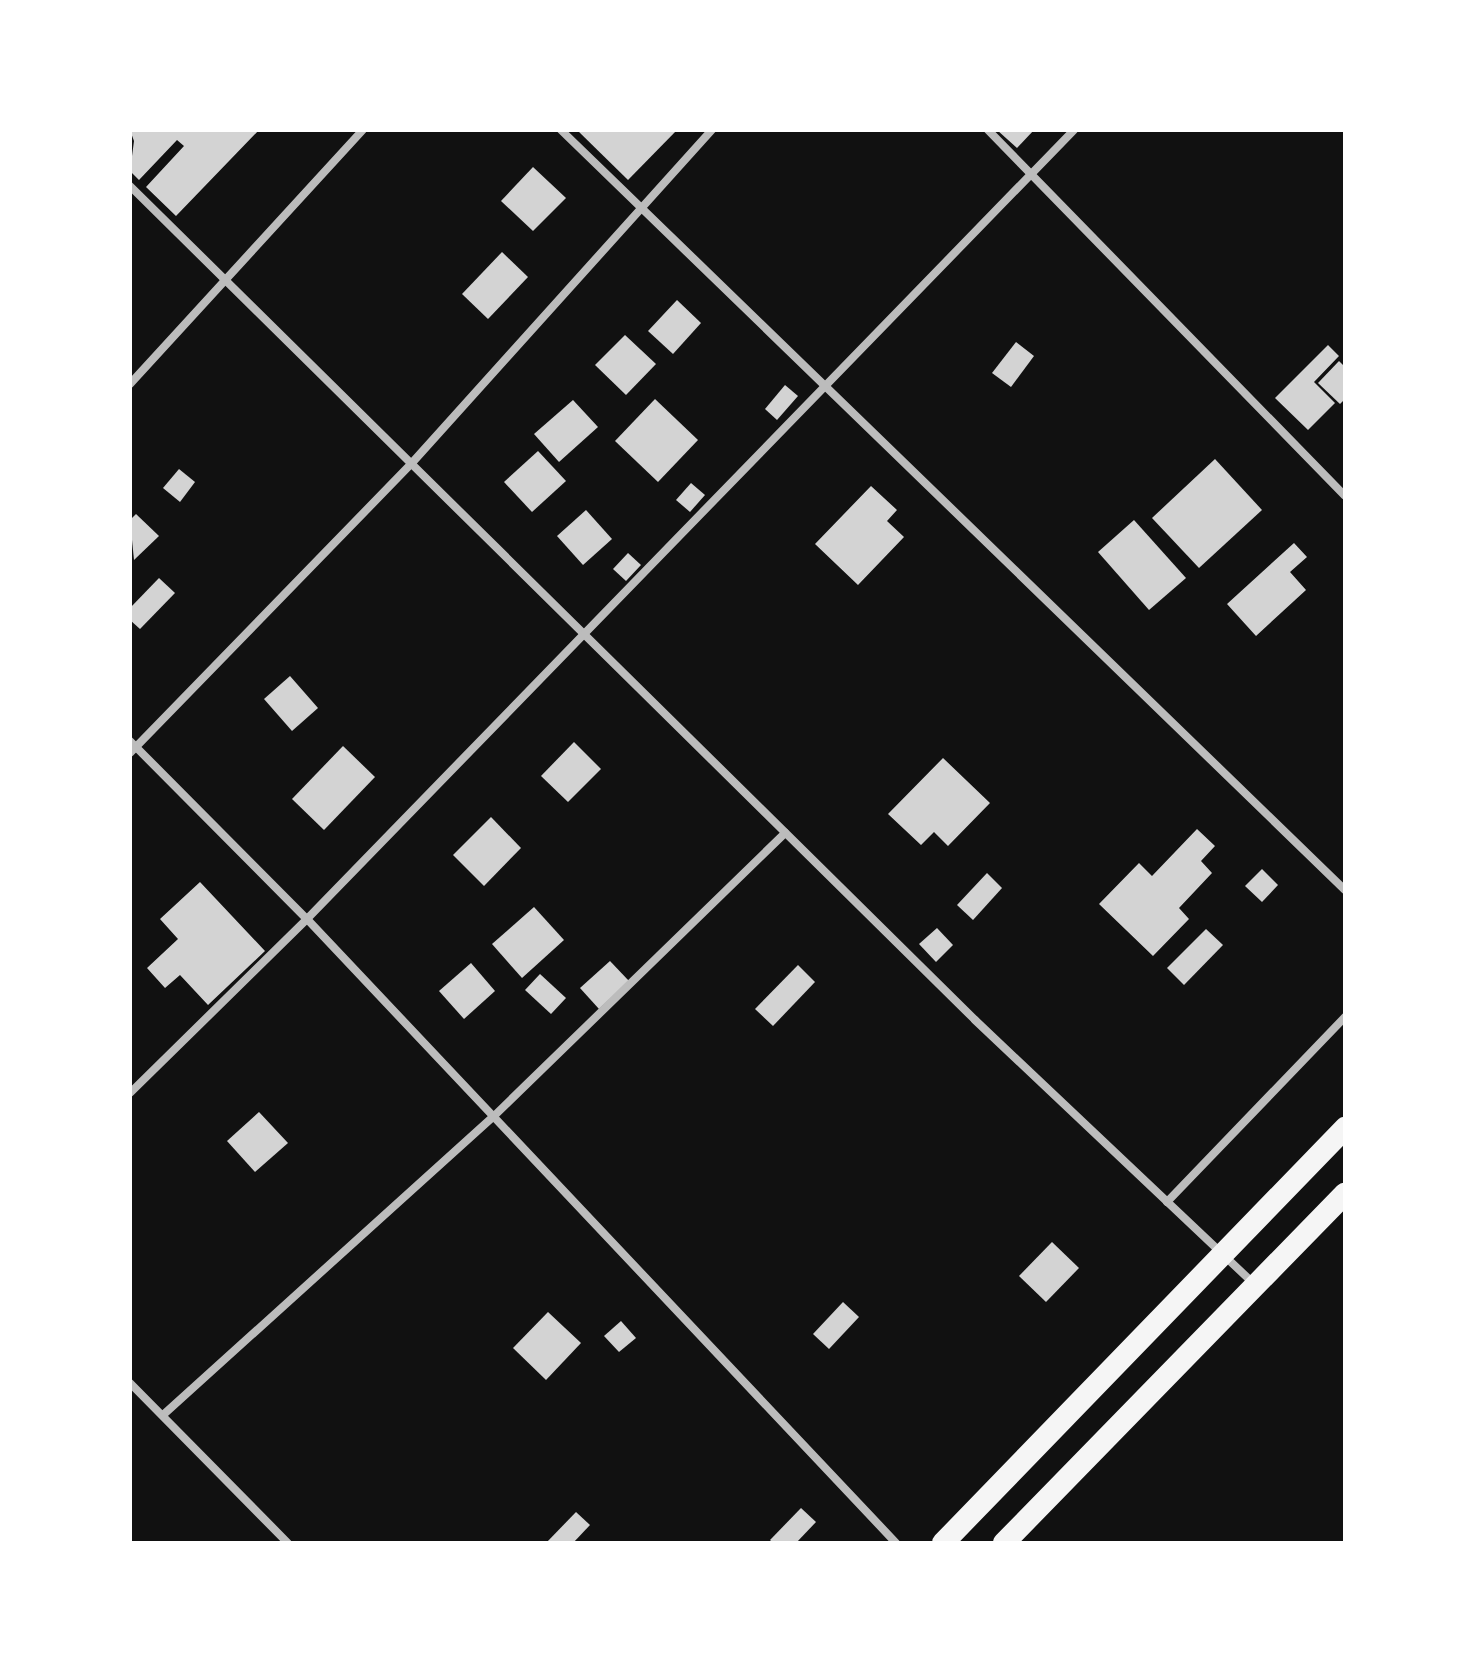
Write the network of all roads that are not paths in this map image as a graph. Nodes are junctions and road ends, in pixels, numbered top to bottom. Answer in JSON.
{"nodes":[{"id":1,"x":363,"y":130,"type":"edge"},
{"id":2,"x":561,"y":130,"type":"edge"},
{"id":3,"x":712,"y":130,"type":"edge"},
{"id":4,"x":988,"y":130,"type":"edge"},
{"id":5,"x":1074,"y":130,"type":"edge"},
{"id":6,"x":1030,"y":172,"type":"junction"},
{"id":7,"x":130,"y":186,"type":"edge"},
{"id":8,"x":642,"y":207,"type":"junction"},
{"id":9,"x":228,"y":283,"type":"junction"},
{"id":10,"x":824,"y":383,"type":"junction"},
{"id":11,"x":130,"y":384,"type":"edge"},
{"id":12,"x":411,"y":464,"type":"junction"},
{"id":13,"x":1345,"y":496,"type":"edge"},
{"id":14,"x":581,"y":635,"type":"junction"},
{"id":15,"x":132,"y":747,"type":"edge"},
{"id":16,"x":785,"y":833,"type":"junction"},
{"id":17,"x":1345,"y":890,"type":"edge"},
{"id":18,"x":307,"y":919,"type":"junction"},
{"id":19,"x":1345,"y":1017,"type":"edge"},
{"id":20,"x":130,"y":1093,"type":"edge"},
{"id":21,"x":492,"y":1118,"type":"junction"},
{"id":22,"x":1345,"y":1128,"type":"edge"},
{"id":23,"x":1345,"y":1194,"type":"edge"},
{"id":24,"x":1167,"y":1202,"type":"junction"},
{"id":25,"x":1222,"y":1255,"type":"junction"},
{"id":26,"x":1256,"y":1287,"type":"junction"},
{"id":27,"x":130,"y":1383,"type":"edge"},
{"id":28,"x":163,"y":1415,"type":"junction"},
{"id":29,"x":288,"y":1543,"type":"edge"},
{"id":30,"x":896,"y":1543,"type":"edge"},
{"id":31,"x":943,"y":1543,"type":"edge"},
{"id":32,"x":1004,"y":1543,"type":"edge"}],
"edges":[{"from":1,"to":9,"type":"street"},
{"from":2,"to":8,"type":"street"},
{"from":3,"to":8,"type":"street"},
{"from":4,"to":6,"type":"street"},
{"from":5,"to":6,"type":"street"},
{"from":6,"to":10,"type":"street"},
{"from":6,"to":13,"type":"street"},
{"from":7,"to":9,"type":"street"},
{"from":8,"to":10,"type":"street"},
{"from":8,"to":12,"type":"street"},
{"from":9,"to":11,"type":"street"},
{"from":9,"to":12,"type":"street"},
{"from":10,"to":14,"type":"street"},
{"from":10,"to":17,"type":"street"},
{"from":12,"to":14,"type":"street"},
{"from":12,"to":15,"type":"street"},
{"from":14,"to":16,"type":"street"},
{"from":14,"to":18,"type":"street"},
{"from":15,"to":18,"type":"street"},
{"from":16,"to":21,"type":"street"},
{"from":16,"to":24,"type":"street"},
{"from":18,"to":20,"type":"street"},
{"from":18,"to":21,"type":"street"},
{"from":19,"to":24,"type":"street"},
{"from":21,"to":28,"type":"street"},
{"from":21,"to":30,"type":"street"},
{"from":22,"to":25,"type":"highway"},
{"from":23,"to":26,"type":"highway"},
{"from":24,"to":25,"type":"street"},
{"from":25,"to":26,"type":"street"},
{"from":25,"to":31,"type":"highway"},
{"from":26,"to":32,"type":"highway"},
{"from":27,"to":28,"type":"street"},
{"from":28,"to":29,"type":"street"}]}
